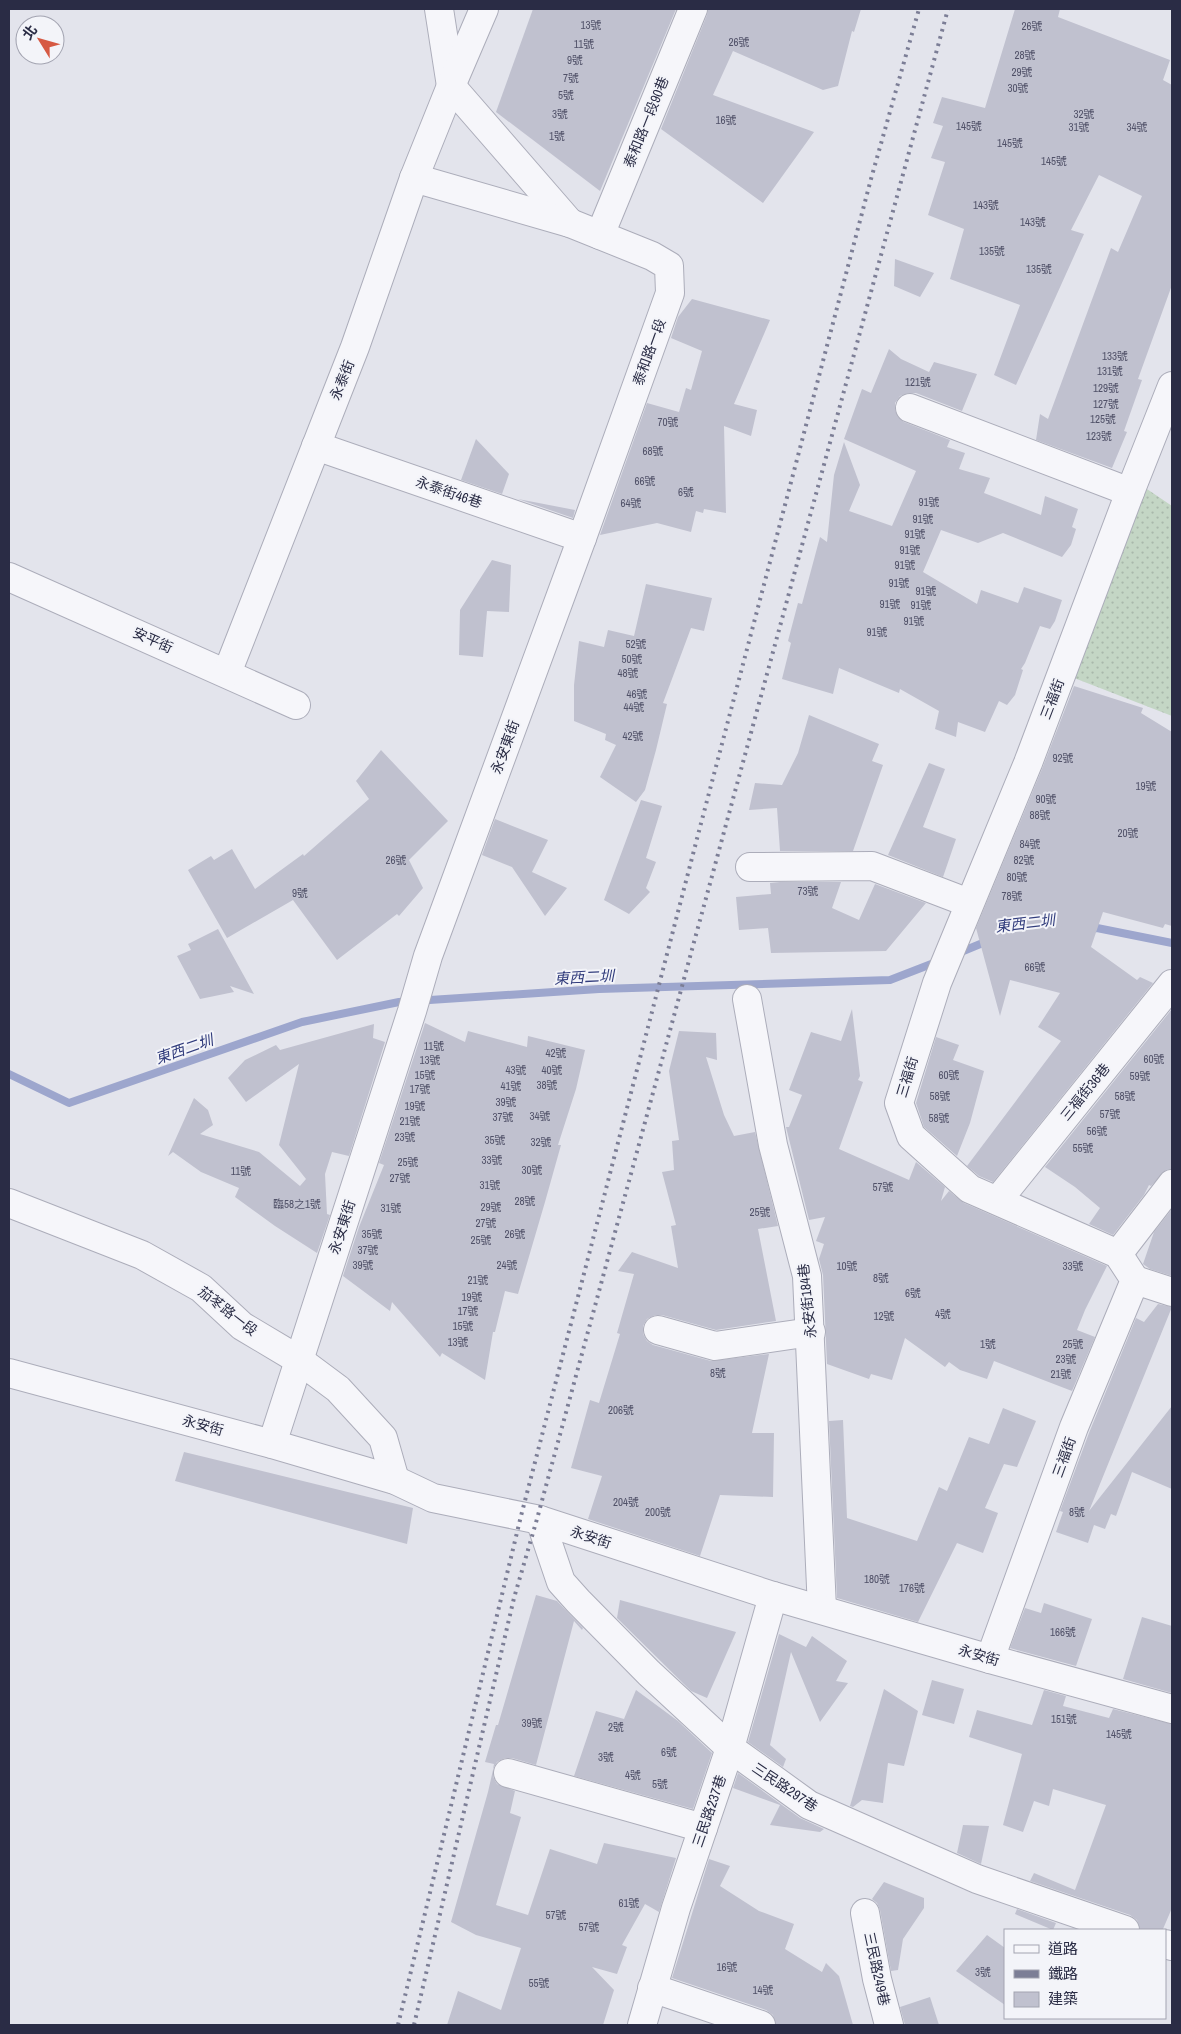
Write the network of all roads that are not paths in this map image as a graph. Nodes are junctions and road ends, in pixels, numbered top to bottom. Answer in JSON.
{"nodes":[{"id":1,"x":439,"y":9,"type":"edge"},
{"id":2,"x":484,"y":9,"type":"edge"},
{"id":3,"x":692,"y":9,"type":"edge"},
{"id":4,"x":451,"y":86,"type":"junction"},
{"id":5,"x":414,"y":178,"type":"junction"},
{"id":6,"x":570,"y":223,"type":"junction"},
{"id":7,"x":600,"y":235,"type":"junction"},
{"id":8,"x":1172,"y":386,"type":"edge"},
{"id":9,"x":910,"y":408,"type":"dead end"},
{"id":10,"x":316,"y":446,"type":"junction"},
{"id":11,"x":1130,"y":492,"type":"junction"},
{"id":12,"x":582,"y":538,"type":"junction"},
{"id":13,"x":9,"y":577,"type":"edge"},
{"id":14,"x":227,"y":673,"type":"junction"},
{"id":15,"x":296,"y":704,"type":"dead end"},
{"id":16,"x":750,"y":867,"type":"dead end"},
{"id":17,"x":969,"y":903,"type":"junction"},
{"id":18,"x":1172,"y":984,"type":"edge"},
{"id":19,"x":747,"y":999,"type":"dead end"},
{"id":20,"x":1172,"y":1184,"type":"edge"},
{"id":21,"x":998,"y":1200,"type":"junction"},
{"id":22,"x":9,"y":1203,"type":"edge"},
{"id":23,"x":1118,"y":1254,"type":"junction"},
{"id":24,"x":1135,"y":1280,"type":"junction"},
{"id":25,"x":1172,"y":1292,"type":"edge"},
{"id":26,"x":658,"y":1330,"type":"dead end"},
{"id":27,"x":811,"y":1332,"type":"junction"},
{"id":28,"x":299,"y":1360,"type":"junction"},
{"id":29,"x":9,"y":1373,"type":"edge"},
{"id":30,"x":272,"y":1444,"type":"junction"},
{"id":31,"x":396,"y":1480,"type":"junction"},
{"id":32,"x":540,"y":1520,"type":"junction"},
{"id":33,"x":773,"y":1596,"type":"junction"},
{"id":34,"x":822,"y":1609,"type":"junction"},
{"id":35,"x":990,"y":1659,"type":"junction"},
{"id":36,"x":1172,"y":1709,"type":"edge"},
{"id":37,"x":730,"y":1748,"type":"junction"},
{"id":38,"x":508,"y":1773,"type":"dead end"},
{"id":39,"x":703,"y":1828,"type":"junction"},
{"id":40,"x":865,"y":1914,"type":"dead end"},
{"id":41,"x":1123,"y":1929,"type":"edge"},
{"id":42,"x":652,"y":1988,"type":"junction"},
{"id":43,"x":642,"y":2025,"type":"edge"},
{"id":44,"x":761,"y":2025,"type":"edge"},
{"id":45,"x":889,"y":2025,"type":"edge"}],
"edges":[{"from":1,"to":4,"type":"street"},
{"from":2,"to":4,"type":"street","name":"永泰街"},
{"from":3,"to":7,"type":"street","name":"泰和路一段90巷"},
{"from":4,"to":5,"type":"street","name":"永泰街"},
{"from":4,"to":6,"type":"street","name":"泰和路一段"},
{"from":5,"to":6,"type":"street","name":"泰和路一段"},
{"from":5,"to":10,"type":"street","name":"永泰街"},
{"from":6,"to":7,"type":"street","name":"泰和路一段"},
{"from":7,"to":12,"type":"street","name":"泰和路一段"},
{"from":8,"to":11,"type":"street","name":"三福街"},
{"from":9,"to":11,"type":"street"},
{"from":10,"to":12,"type":"street","name":"永泰街46巷"},
{"from":10,"to":14,"type":"street","name":"永泰街"},
{"from":11,"to":17,"type":"street","name":"三福街"},
{"from":12,"to":28,"type":"street","name":"永安東街"},
{"from":13,"to":14,"type":"street","name":"安平街"},
{"from":14,"to":15,"type":"street","name":"安平街"},
{"from":16,"to":17,"type":"street"},
{"from":17,"to":21,"type":"street","name":"三福街"},
{"from":18,"to":21,"type":"street","name":"三福街36巷"},
{"from":19,"to":27,"type":"street","name":"永安街184巷"},
{"from":20,"to":23,"type":"street"},
{"from":21,"to":23,"type":"street","name":"三福街"},
{"from":22,"to":28,"type":"street","name":"茄苳路一段"},
{"from":23,"to":24,"type":"street"},
{"from":24,"to":25,"type":"street"},
{"from":24,"to":35,"type":"street","name":"三福街"},
{"from":26,"to":27,"type":"street"},
{"from":27,"to":34,"type":"street","name":"永安街184巷"},
{"from":28,"to":30,"type":"street","name":"永安東街"},
{"from":28,"to":31,"type":"street","name":"茄苳路一段"},
{"from":29,"to":30,"type":"street","name":"永安街"},
{"from":30,"to":31,"type":"street","name":"永安街"},
{"from":31,"to":32,"type":"street","name":"永安街"},
{"from":32,"to":33,"type":"street","name":"永安街"},
{"from":32,"to":37,"type":"street","name":"三民路297巷"},
{"from":33,"to":34,"type":"street","name":"永安街"},
{"from":33,"to":37,"type":"street","name":"三民路237巷"},
{"from":34,"to":35,"type":"street","name":"永安街"},
{"from":35,"to":36,"type":"street","name":"永安街"},
{"from":37,"to":39,"type":"street","name":"三民路237巷"},
{"from":37,"to":41,"type":"street","name":"三民路297巷"},
{"from":38,"to":39,"type":"street"},
{"from":39,"to":42,"type":"street","name":"三民路237巷"},
{"from":40,"to":45,"type":"street","name":"三民路249巷"},
{"from":42,"to":43,"type":"street","name":"三民路237巷"},
{"from":42,"to":44,"type":"street"}]}
